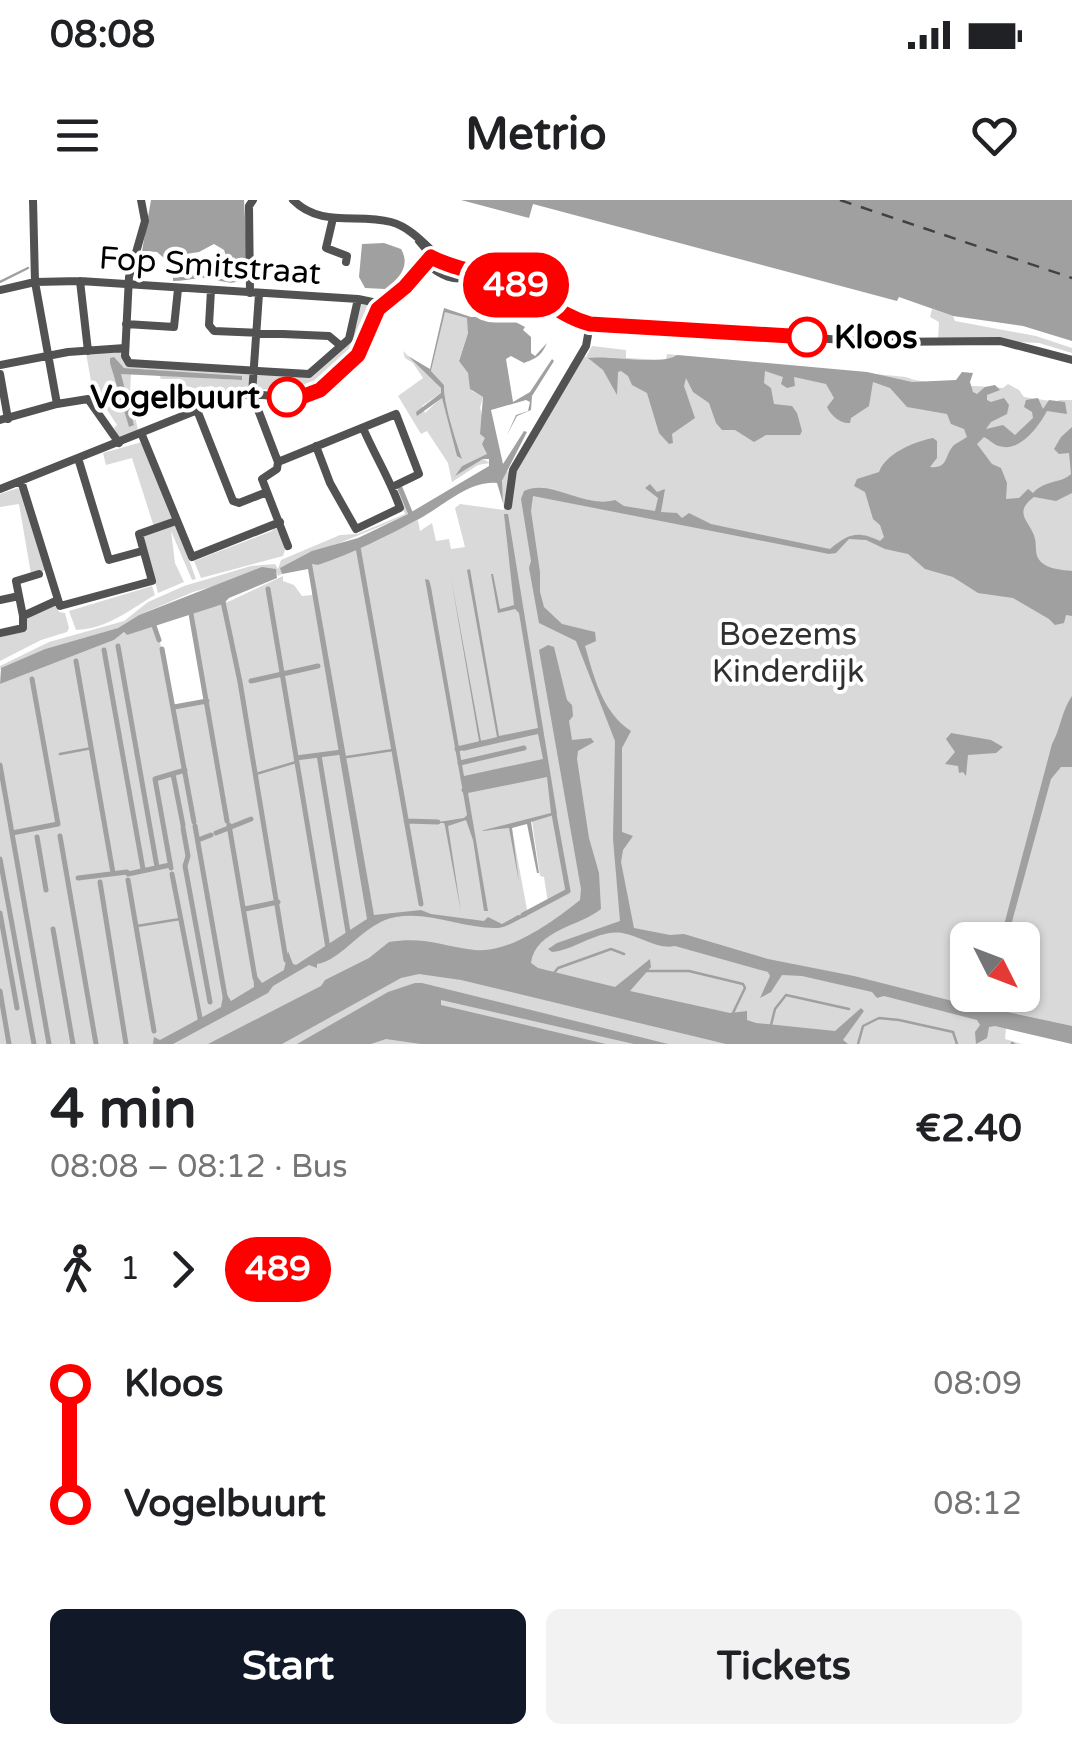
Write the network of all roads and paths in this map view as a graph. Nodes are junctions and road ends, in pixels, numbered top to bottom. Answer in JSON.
{"nodes":[{"id":1,"x":32,"y":200,"type":"edge"},
{"id":2,"x":141,"y":200,"type":"edge"},
{"id":3,"x":253,"y":200,"type":"edge"},
{"id":4,"x":293,"y":200,"type":"edge"},
{"id":5,"x":333,"y":218,"type":"junction"},
{"id":6,"x":431,"y":255,"type":"junction"},
{"id":7,"x":346,"y":262,"type":"dead end"},
{"id":8,"x":475,"y":274,"type":"junction"},
{"id":9,"x":34,"y":282,"type":"junction"},
{"id":10,"x":80,"y":282,"type":"junction"},
{"id":11,"x":128,"y":285,"type":"junction"},
{"id":12,"x":178,"y":288,"type":"junction"},
{"id":13,"x":0,"y":290,"type":"edge"},
{"id":14,"x":211,"y":290,"type":"junction"},
{"id":15,"x":254,"y":293,"type":"junction"},
{"id":16,"x":358,"y":299,"type":"junction"},
{"id":17,"x":382,"y":304,"type":"junction"},
{"id":18,"x":126,"y":324,"type":"junction"},
{"id":19,"x":590,"y":324,"type":"junction"},
{"id":20,"x":256,"y":333,"type":"junction"},
{"id":21,"x":342,"y":346,"type":"junction"},
{"id":22,"x":125,"y":348,"type":"junction"},
{"id":23,"x":88,"y":350,"type":"junction"},
{"id":24,"x":47,"y":356,"type":"junction"},
{"id":25,"x":1072,"y":360,"type":"edge"},
{"id":26,"x":0,"y":366,"type":"edge"},
{"id":27,"x":254,"y":372,"type":"junction"},
{"id":28,"x":0,"y":374,"type":"edge"},
{"id":29,"x":252,"y":394,"type":"junction"},
{"id":30,"x":56,"y":404,"type":"junction"},
{"id":31,"x":197,"y":410,"type":"junction"},
{"id":32,"x":4,"y":420,"type":"edge"},
{"id":33,"x":366,"y":426,"type":"junction"},
{"id":34,"x":142,"y":435,"type":"junction"},
{"id":35,"x":119,"y":443,"type":"junction"},
{"id":36,"x":316,"y":446,"type":"junction"},
{"id":37,"x":78,"y":458,"type":"junction"},
{"id":38,"x":278,"y":462,"type":"junction"},
{"id":39,"x":21,"y":481,"type":"junction"},
{"id":40,"x":392,"y":487,"type":"junction"},
{"id":41,"x":0,"y":489,"type":"edge"},
{"id":42,"x":267,"y":492,"type":"junction"},
{"id":43,"x":508,"y":506,"type":"dead end"},
{"id":44,"x":176,"y":521,"type":"junction"},
{"id":45,"x":280,"y":522,"type":"junction"},
{"id":46,"x":288,"y":546,"type":"dead end"},
{"id":47,"x":142,"y":551,"type":"junction"},
{"id":48,"x":39,"y":574,"type":"dead end"},
{"id":49,"x":19,"y":596,"type":"junction"},
{"id":50,"x":0,"y":600,"type":"edge"},
{"id":51,"x":58,"y":600,"type":"junction"},
{"id":52,"x":23,"y":616,"type":"junction"},
{"id":53,"x":0,"y":633,"type":"edge"}],
"edges":[{"from":1,"to":9,"type":"street"},
{"from":2,"to":11,"type":"street"},
{"from":3,"to":15,"type":"street"},
{"from":4,"to":5,"type":"street"},
{"from":5,"to":6,"type":"street"},
{"from":5,"to":7,"type":"street"},
{"from":6,"to":8,"type":"street"},
{"from":6,"to":8,"type":"street"},
{"from":6,"to":17,"type":"street"},
{"from":8,"to":19,"type":"street"},
{"from":9,"to":10,"type":"street","name":"Fop Smitstraat"},
{"from":9,"to":13,"type":"street","name":"Fop Smitstraat"},
{"from":9,"to":24,"type":"street"},
{"from":10,"to":11,"type":"street","name":"Fop Smitstraat"},
{"from":10,"to":23,"type":"street"},
{"from":11,"to":12,"type":"street","name":"Fop Smitstraat"},
{"from":11,"to":18,"type":"street"},
{"from":12,"to":14,"type":"street","name":"Fop Smitstraat"},
{"from":12,"to":18,"type":"street"},
{"from":14,"to":15,"type":"street","name":"Fop Smitstraat"},
{"from":14,"to":20,"type":"street"},
{"from":15,"to":16,"type":"street","name":"Fop Smitstraat"},
{"from":15,"to":20,"type":"street"},
{"from":16,"to":17,"type":"street","name":"Fop Smitstraat"},
{"from":16,"to":21,"type":"street"},
{"from":17,"to":29,"type":"street"},
{"from":18,"to":22,"type":"street"},
{"from":19,"to":25,"type":"street"},
{"from":19,"to":43,"type":"street"},
{"from":20,"to":21,"type":"street"},
{"from":20,"to":27,"type":"street"},
{"from":21,"to":27,"type":"street"},
{"from":22,"to":23,"type":"street"},
{"from":22,"to":27,"type":"street"},
{"from":23,"to":24,"type":"street"},
{"from":24,"to":26,"type":"street"},
{"from":24,"to":30,"type":"street"},
{"from":27,"to":29,"type":"street"},
{"from":28,"to":32,"type":"street"},
{"from":29,"to":31,"type":"street"},
{"from":29,"to":38,"type":"street"},
{"from":30,"to":32,"type":"street"},
{"from":30,"to":35,"type":"street"},
{"from":31,"to":34,"type":"street"},
{"from":31,"to":42,"type":"street"},
{"from":33,"to":36,"type":"street"},
{"from":33,"to":40,"type":"street"},
{"from":33,"to":40,"type":"street"},
{"from":34,"to":35,"type":"street"},
{"from":34,"to":44,"type":"street"},
{"from":35,"to":37,"type":"street"},
{"from":36,"to":38,"type":"street"},
{"from":36,"to":40,"type":"street"},
{"from":37,"to":39,"type":"street"},
{"from":37,"to":47,"type":"street"},
{"from":38,"to":42,"type":"street"},
{"from":39,"to":41,"type":"street"},
{"from":39,"to":51,"type":"street"},
{"from":42,"to":45,"type":"street"},
{"from":44,"to":45,"type":"street"},
{"from":44,"to":47,"type":"street"},
{"from":45,"to":46,"type":"street"},
{"from":47,"to":51,"type":"street"},
{"from":48,"to":49,"type":"street"},
{"from":49,"to":50,"type":"street"},
{"from":49,"to":52,"type":"street"},
{"from":51,"to":52,"type":"street"},
{"from":52,"to":53,"type":"street"}]}
